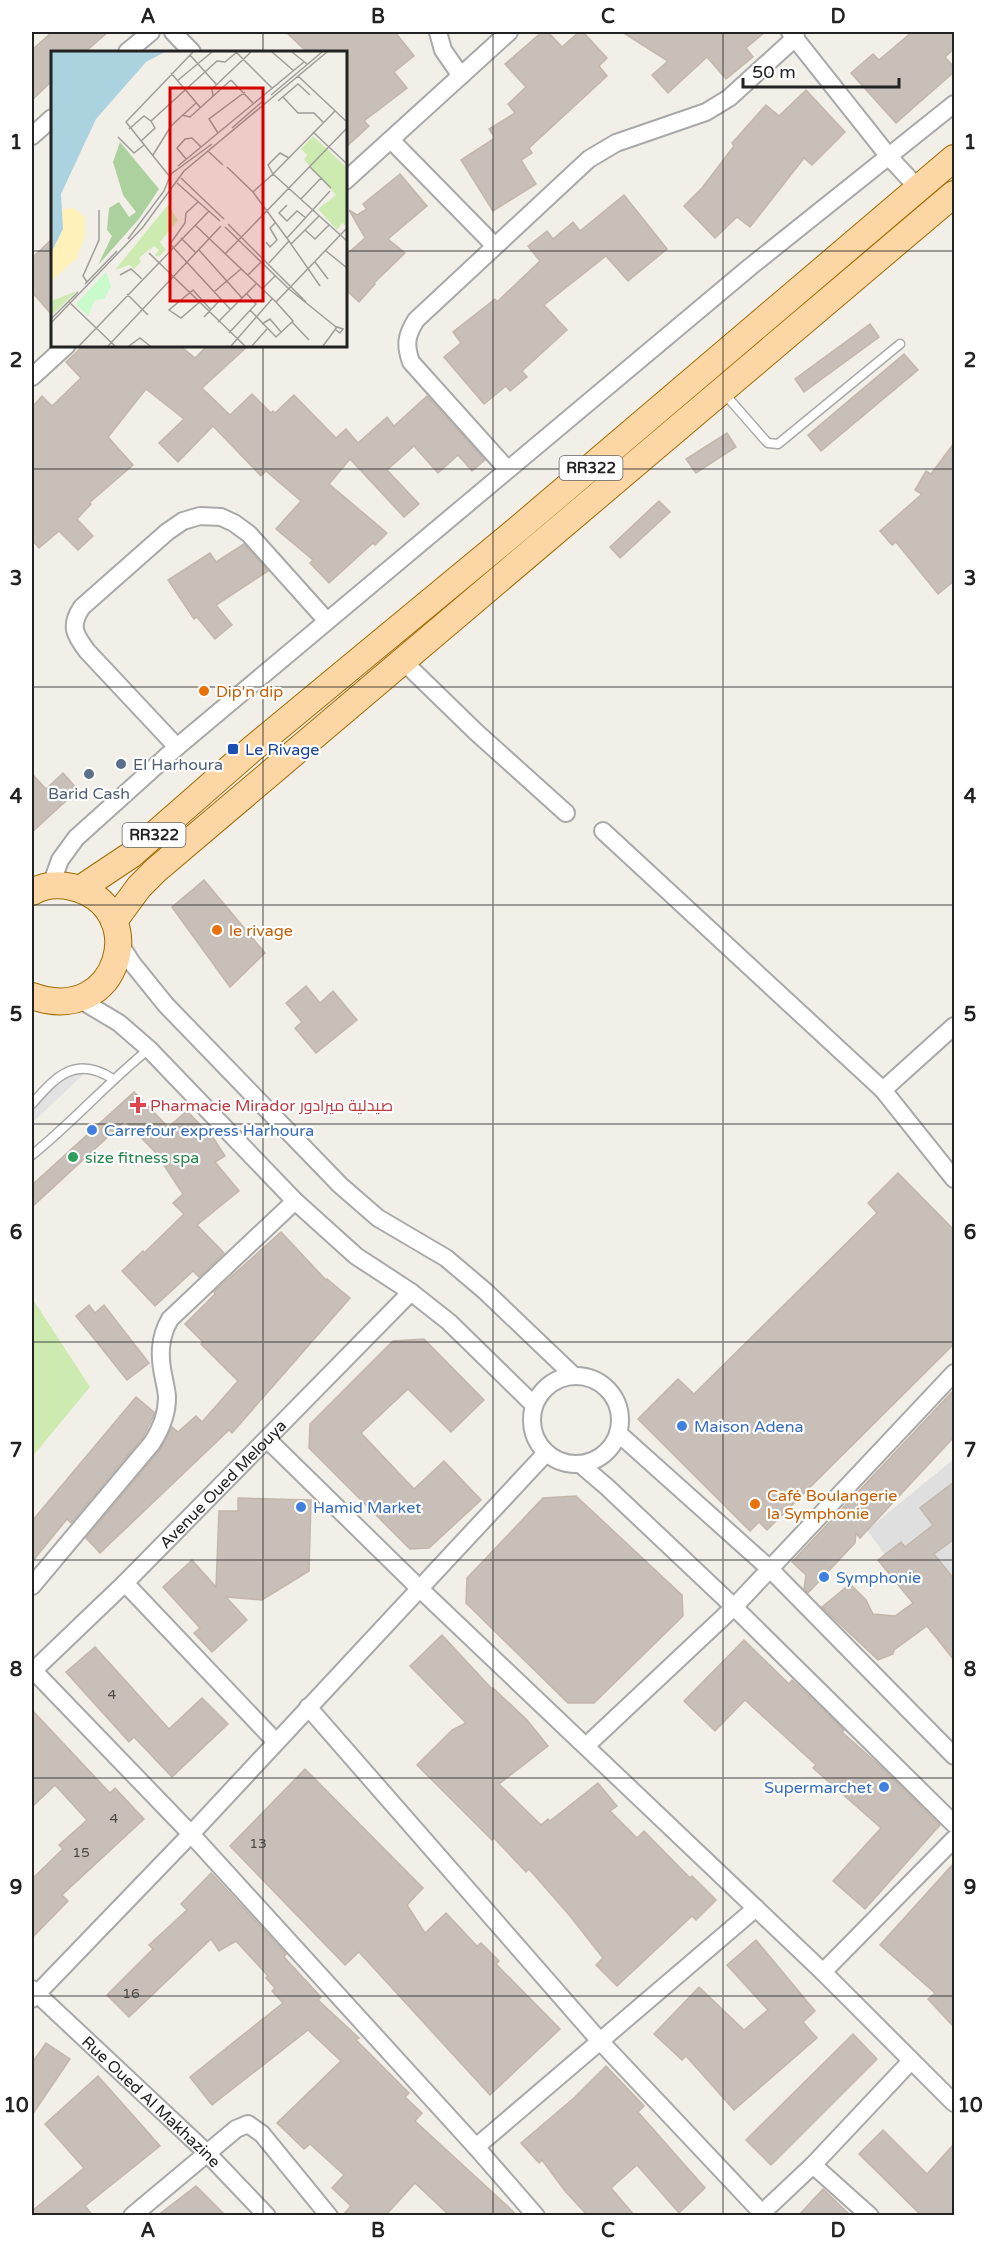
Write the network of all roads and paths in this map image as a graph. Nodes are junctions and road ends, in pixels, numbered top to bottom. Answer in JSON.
{"nodes":[{"id":1,"x":151,"y":32,"type":"edge"},
{"id":2,"x":173,"y":32,"type":"edge"},
{"id":3,"x":438,"y":32,"type":"edge"},
{"id":4,"x":509,"y":32,"type":"edge"},
{"id":5,"x":793,"y":34,"type":"edge"},
{"id":6,"x":128,"y":51,"type":"edge"},
{"id":7,"x":191,"y":51,"type":"edge"},
{"id":8,"x":461,"y":76,"type":"junction"},
{"id":9,"x":954,"y":104,"type":"edge"},
{"id":10,"x":51,"y":119,"type":"edge"},
{"id":11,"x":32,"y":136,"type":"edge"},
{"id":12,"x":391,"y":140,"type":"junction"},
{"id":13,"x":890,"y":158,"type":"junction"},
{"id":14,"x":954,"y":158,"type":"edge"},
{"id":15,"x":346,"y":180,"type":"edge"},
{"id":16,"x":918,"y":188,"type":"junction"},
{"id":17,"x":954,"y":194,"type":"edge"},
{"id":18,"x":495,"y":246,"type":"junction"},
{"id":19,"x":900,"y":344,"type":"dead end"},
{"id":20,"x":66,"y":346,"type":"edge"},
{"id":21,"x":32,"y":377,"type":"edge"},
{"id":22,"x":723,"y":392,"type":"junction"},
{"id":23,"x":507,"y":469,"type":"junction"},
{"id":24,"x":327,"y":621,"type":"junction"},
{"id":25,"x":403,"y":661,"type":"junction"},
{"id":26,"x":177,"y":747,"type":"junction"},
{"id":27,"x":566,"y":813,"type":"dead end"},
{"id":28,"x":603,"y":831,"type":"dead end"},
{"id":29,"x":38,"y":889,"type":"edge"},
{"id":30,"x":80,"y":889,"type":"junction"},
{"id":31,"x":116,"y":931,"type":"junction"},
{"id":32,"x":79,"y":999,"type":"junction"},
{"id":33,"x":37,"y":1006,"type":"edge"},
{"id":34,"x":954,"y":1026,"type":"edge"},
{"id":35,"x":149,"y":1049,"type":"junction"},
{"id":36,"x":113,"y":1079,"type":"junction"},
{"id":37,"x":883,"y":1090,"type":"junction"},
{"id":38,"x":32,"y":1104,"type":"edge"},
{"id":39,"x":32,"y":1155,"type":"edge"},
{"id":40,"x":954,"y":1179,"type":"edge"},
{"id":41,"x":295,"y":1201,"type":"junction"},
{"id":42,"x":411,"y":1292,"type":"junction"},
{"id":43,"x":954,"y":1373,"type":"edge"},
{"id":44,"x":574,"y":1376,"type":"junction"},
{"id":45,"x":534,"y":1405,"type":"junction"},
{"id":46,"x":618,"y":1433,"type":"junction"},
{"id":47,"x":268,"y":1440,"type":"junction"},
{"id":48,"x":546,"y":1453,"type":"junction"},
{"id":49,"x":580,"y":1464,"type":"junction"},
{"id":50,"x":770,"y":1569,"type":"junction"},
{"id":51,"x":124,"y":1583,"type":"junction"},
{"id":52,"x":32,"y":1586,"type":"edge"},
{"id":53,"x":419,"y":1588,"type":"junction"},
{"id":54,"x":734,"y":1607,"type":"junction"},
{"id":55,"x":32,"y":1671,"type":"edge"},
{"id":56,"x":308,"y":1707,"type":"junction"},
{"id":57,"x":276,"y":1742,"type":"junction"},
{"id":58,"x":587,"y":1745,"type":"junction"},
{"id":59,"x":954,"y":1756,"type":"edge"},
{"id":60,"x":954,"y":1824,"type":"edge"},
{"id":61,"x":191,"y":1834,"type":"junction"},
{"id":62,"x":954,"y":1839,"type":"edge"},
{"id":63,"x":756,"y":1908,"type":"junction"},
{"id":64,"x":823,"y":1972,"type":"junction"},
{"id":65,"x":33,"y":1994,"type":"edge"},
{"id":66,"x":599,"y":2040,"type":"junction"},
{"id":67,"x":911,"y":2061,"type":"junction"},
{"id":68,"x":954,"y":2103,"type":"edge"},
{"id":69,"x":477,"y":2147,"type":"junction"},
{"id":70,"x":207,"y":2153,"type":"junction"},
{"id":71,"x":813,"y":2165,"type":"junction"},
{"id":72,"x":761,"y":2214,"type":"edge"},
{"id":73,"x":132,"y":2216,"type":"edge"},
{"id":74,"x":267,"y":2216,"type":"edge"},
{"id":75,"x":329,"y":2216,"type":"edge"},
{"id":76,"x":536,"y":2216,"type":"edge"},
{"id":77,"x":870,"y":2216,"type":"edge"}],
"edges":[{"from":1,"to":6,"type":"street"},
{"from":2,"to":7,"type":"street"},
{"from":3,"to":8,"type":"street"},
{"from":4,"to":8,"type":"street"},
{"from":5,"to":13,"type":"street"},
{"from":5,"to":18,"type":"street"},
{"from":8,"to":12,"type":"street"},
{"from":9,"to":13,"type":"street"},
{"from":10,"to":11,"type":"street"},
{"from":12,"to":15,"type":"street"},
{"from":12,"to":18,"type":"street"},
{"from":13,"to":16,"type":"street"},
{"from":13,"to":23,"type":"street"},
{"from":14,"to":16,"type":"main road","number":"RR322"},
{"from":16,"to":30,"type":"main road","number":"RR322"},
{"from":17,"to":22,"type":"main road","number":"RR322"},
{"from":18,"to":23,"type":"street"},
{"from":19,"to":22,"type":"lane"},
{"from":20,"to":21,"type":"street"},
{"from":22,"to":25,"type":"main road","number":"RR322"},
{"from":23,"to":24,"type":"street"},
{"from":24,"to":26,"type":"street"},
{"from":24,"to":26,"type":"street"},
{"from":25,"to":27,"type":"street"},
{"from":25,"to":31,"type":"main road","number":"RR322"},
{"from":26,"to":29,"type":"street"},
{"from":28,"to":37,"type":"street"},
{"from":29,"to":30,"type":"main road"},
{"from":30,"to":31,"type":"main road"},
{"from":31,"to":32,"type":"main road","number":"RR322"},
{"from":31,"to":44,"type":"street"},
{"from":32,"to":33,"type":"main road","number":"RR322"},
{"from":32,"to":35,"type":"street"},
{"from":34,"to":37,"type":"street"},
{"from":35,"to":36,"type":"lane"},
{"from":35,"to":41,"type":"street"},
{"from":36,"to":38,"type":"lane"},
{"from":36,"to":39,"type":"lane"},
{"from":37,"to":40,"type":"street"},
{"from":41,"to":42,"type":"street"},
{"from":41,"to":52,"type":"street"},
{"from":42,"to":45,"type":"street"},
{"from":42,"to":47,"type":"street","name":"Avenue Oued Melouya"},
{"from":43,"to":50,"type":"street"},
{"from":44,"to":45,"type":"street"},
{"from":44,"to":46,"type":"street"},
{"from":45,"to":48,"type":"street"},
{"from":46,"to":49,"type":"street"},
{"from":46,"to":50,"type":"street"},
{"from":47,"to":51,"type":"street","name":"Avenue Oued Melouya"},
{"from":47,"to":53,"type":"street"},
{"from":48,"to":49,"type":"street"},
{"from":48,"to":53,"type":"street"},
{"from":49,"to":54,"type":"street"},
{"from":50,"to":54,"type":"street"},
{"from":50,"to":59,"type":"street"},
{"from":51,"to":55,"type":"street","name":"Avenue Oued Melouya"},
{"from":51,"to":57,"type":"street"},
{"from":53,"to":56,"type":"street"},
{"from":53,"to":58,"type":"street"},
{"from":54,"to":58,"type":"street"},
{"from":54,"to":60,"type":"street"},
{"from":55,"to":61,"type":"street"},
{"from":56,"to":57,"type":"street"},
{"from":56,"to":66,"type":"street"},
{"from":57,"to":61,"type":"street"},
{"from":58,"to":63,"type":"street"},
{"from":61,"to":65,"type":"street"},
{"from":61,"to":69,"type":"street"},
{"from":62,"to":64,"type":"street"},
{"from":63,"to":64,"type":"street"},
{"from":63,"to":66,"type":"street"},
{"from":64,"to":67,"type":"street"},
{"from":65,"to":70,"type":"street","name":"Rue Oued Al Makhazine"},
{"from":66,"to":69,"type":"street"},
{"from":66,"to":72,"type":"street"},
{"from":67,"to":68,"type":"street"},
{"from":67,"to":71,"type":"street"},
{"from":69,"to":76,"type":"street"},
{"from":70,"to":73,"type":"street"},
{"from":70,"to":74,"type":"street","name":"Rue Oued Al Makhazine"},
{"from":70,"to":75,"type":"street"},
{"from":71,"to":72,"type":"street"},
{"from":71,"to":77,"type":"street"}]}
